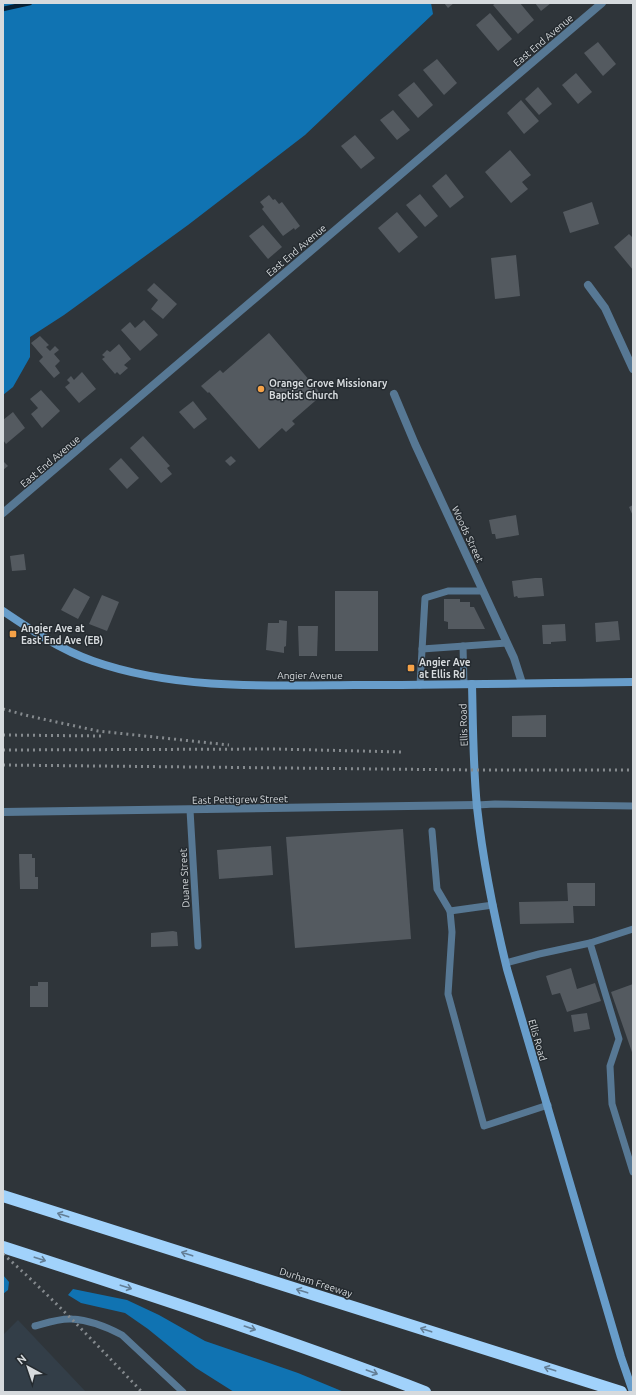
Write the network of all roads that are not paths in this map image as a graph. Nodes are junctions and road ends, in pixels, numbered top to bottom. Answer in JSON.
{"nodes":[{"id":1,"x":602,"y":3,"type":"edge"},
{"id":2,"x":588,"y":285,"type":"dead end"},
{"id":3,"x":633,"y":369,"type":"edge"},
{"id":4,"x":394,"y":394,"type":"dead end"},
{"id":5,"x":3,"y":513,"type":"edge"},
{"id":6,"x":483,"y":591,"type":"junction"},
{"id":7,"x":3,"y":611,"type":"edge"},
{"id":8,"x":507,"y":642,"type":"junction"},
{"id":9,"x":463,"y":646,"type":"junction"},
{"id":10,"x":422,"y":649,"type":"junction"},
{"id":11,"x":633,"y":682,"type":"edge"},
{"id":12,"x":522,"y":683,"type":"junction"},
{"id":13,"x":468,"y":684,"type":"junction"},
{"id":14,"x":420,"y":685,"type":"junction"},
{"id":15,"x":477,"y":805,"type":"junction"},
{"id":16,"x":633,"y":806,"type":"edge"},
{"id":17,"x":190,"y":810,"type":"junction"},
{"id":18,"x":3,"y":812,"type":"edge"},
{"id":19,"x":432,"y":831,"type":"dead end"},
{"id":20,"x":493,"y":905,"type":"junction"},
{"id":21,"x":450,"y":911,"type":"junction"},
{"id":22,"x":633,"y":929,"type":"edge"},
{"id":23,"x":590,"y":943,"type":"junction"},
{"id":24,"x":198,"y":946,"type":"dead end"},
{"id":25,"x":506,"y":963,"type":"junction"},
{"id":26,"x":548,"y":1104,"type":"junction"},
{"id":27,"x":633,"y":1172,"type":"edge"},
{"id":28,"x":3,"y":1196,"type":"edge"},
{"id":29,"x":3,"y":1247,"type":"edge"},
{"id":30,"x":35,"y":1326,"type":"dead end"},
{"id":31,"x":183,"y":1392,"type":"edge"},
{"id":32,"x":425,"y":1392,"type":"edge"},
{"id":33,"x":621,"y":1392,"type":"edge"},
{"id":34,"x":632,"y":1392,"type":"edge"}],
"edges":[{"from":1,"to":5,"type":"street","name":"East End Avenue"},
{"from":2,"to":3,"type":"street"},
{"from":4,"to":6,"type":"street","name":"Woods Street"},
{"from":6,"to":8,"type":"street","name":"Woods Street"},
{"from":6,"to":10,"type":"lane"},
{"from":7,"to":14,"type":"main road","name":"Angier Avenue"},
{"from":8,"to":9,"type":"lane"},
{"from":8,"to":12,"type":"street","name":"Woods Street"},
{"from":9,"to":10,"type":"lane"},
{"from":9,"to":13,"type":"lane"},
{"from":10,"to":14,"type":"lane"},
{"from":11,"to":12,"type":"main road","name":"Angier Avenue"},
{"from":12,"to":13,"type":"main road","name":"Angier Avenue"},
{"from":13,"to":14,"type":"main road","name":"Angier Avenue"},
{"from":13,"to":15,"type":"main road","name":"Ellis Road"},
{"from":15,"to":16,"type":"lane"},
{"from":15,"to":17,"type":"street","name":"East Pettigrew Street"},
{"from":15,"to":20,"type":"main road","name":"Ellis Road"},
{"from":17,"to":18,"type":"street","name":"East Pettigrew Street"},
{"from":17,"to":24,"type":"lane","name":"Duane Street"},
{"from":19,"to":21,"type":"lane"},
{"from":20,"to":21,"type":"lane"},
{"from":20,"to":25,"type":"main road","name":"Ellis Road"},
{"from":21,"to":26,"type":"lane"},
{"from":22,"to":23,"type":"lane"},
{"from":23,"to":25,"type":"lane"},
{"from":23,"to":27,"type":"lane"},
{"from":25,"to":26,"type":"main road","name":"Ellis Road"},
{"from":26,"to":34,"type":"main road","name":"Ellis Road"},
{"from":33,"to":28,"type":"highway","name":"Durham Freeway","one_way":true},
{"from":29,"to":32,"type":"highway","one_way":true},
{"from":30,"to":31,"type":"lane"}]}
